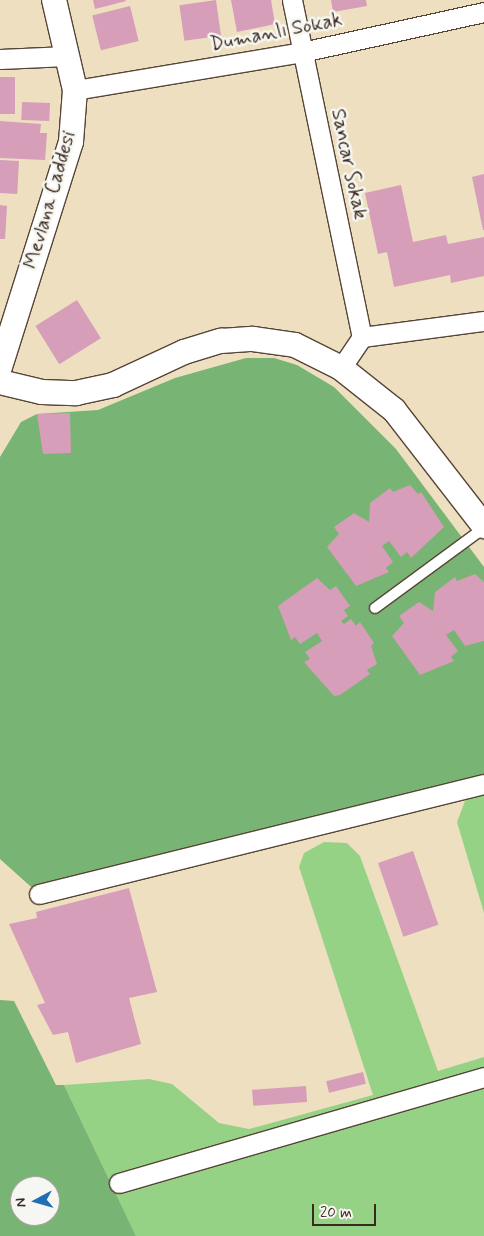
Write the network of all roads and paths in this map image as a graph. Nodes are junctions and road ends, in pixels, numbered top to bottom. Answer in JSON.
{"nodes":[{"id":1,"x":54,"y":0,"type":"edge"},
{"id":2,"x":292,"y":0,"type":"edge"},
{"id":3,"x":484,"y":12,"type":"edge"},
{"id":4,"x":302,"y":52,"type":"junction"},
{"id":5,"x":67,"y":56,"type":"junction"},
{"id":6,"x":0,"y":59,"type":"edge"},
{"id":7,"x":75,"y":90,"type":"junction"},
{"id":8,"x":484,"y":321,"type":"edge"},
{"id":9,"x":362,"y":337,"type":"junction"},
{"id":10,"x":3,"y":340,"type":"edge"},
{"id":11,"x":0,"y":367,"type":"edge"},
{"id":12,"x":341,"y":368,"type":"junction"},
{"id":13,"x":0,"y":382,"type":"edge"},
{"id":14,"x":484,"y":527,"type":"edge"},
{"id":15,"x":375,"y":608,"type":"dead end"},
{"id":16,"x":484,"y":784,"type":"edge"},
{"id":17,"x":39,"y":894,"type":"dead end"},
{"id":18,"x":484,"y":1077,"type":"edge"},
{"id":19,"x":119,"y":1183,"type":"dead end"}],
"edges":[{"from":1,"to":5,"type":"street","name":"Mevlana Caddesi"},
{"from":2,"to":4,"type":"street","name":"Sancar Sokak"},
{"from":3,"to":4,"type":"street","name":"Dumanlı Sokak"},
{"from":4,"to":7,"type":"street","name":"Dumanlı Sokak"},
{"from":4,"to":9,"type":"street","name":"Sancar Sokak"},
{"from":5,"to":6,"type":"street"},
{"from":5,"to":7,"type":"street","name":"Mevlana Caddesi"},
{"from":7,"to":10,"type":"street","name":"Mevlana Caddesi"},
{"from":8,"to":9,"type":"street"},
{"from":9,"to":12,"type":"street"},
{"from":10,"to":11,"type":"street","name":"Mevlana Caddesi"},
{"from":12,"to":13,"type":"street"},
{"from":12,"to":14,"type":"street"},
{"from":14,"to":15,"type":"lane"},
{"from":16,"to":17,"type":"street"},
{"from":18,"to":19,"type":"street"}]}
